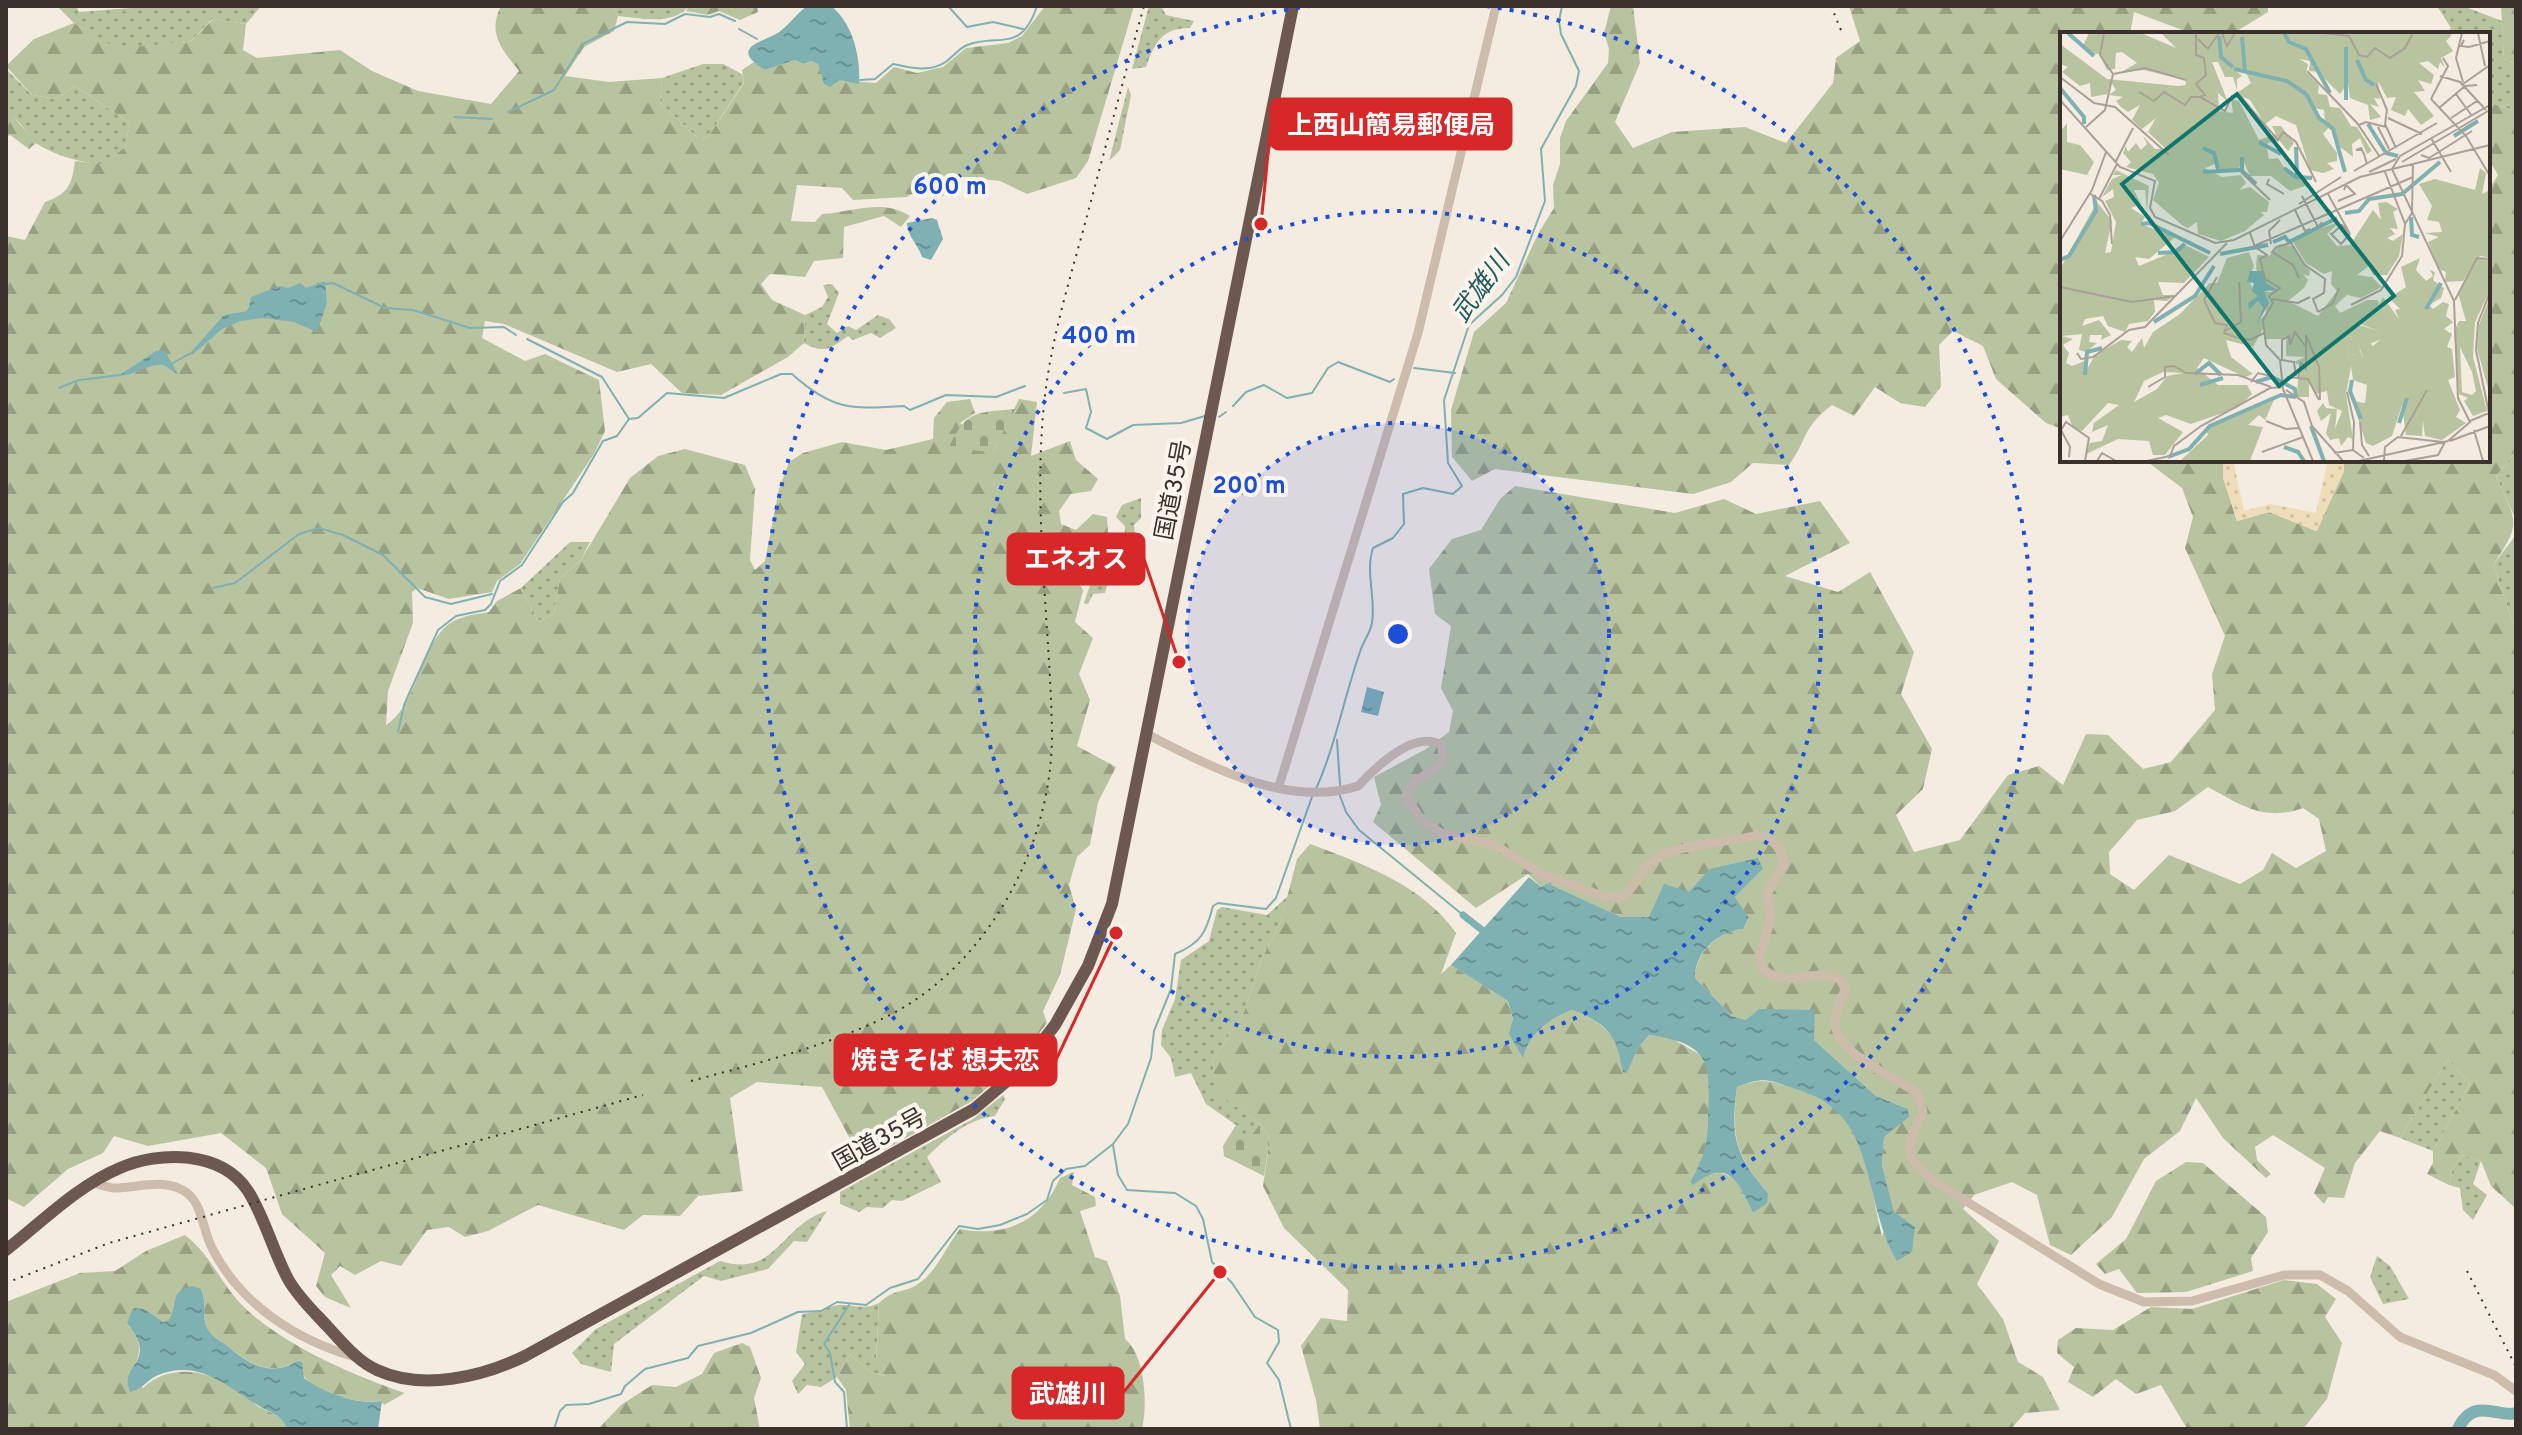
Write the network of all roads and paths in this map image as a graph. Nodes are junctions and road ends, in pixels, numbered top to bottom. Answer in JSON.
{"nodes":[{"id":1,"x":1293,"y":6,"type":"edge"},
{"id":2,"x":1496,"y":6,"type":"edge"},
{"id":3,"x":1147,"y":734,"type":"junction"},
{"id":4,"x":1279,"y":786,"type":"junction"},
{"id":5,"x":91,"y":1182,"type":"junction"},
{"id":6,"x":6,"y":1250,"type":"edge"},
{"id":7,"x":358,"y":1358,"type":"junction"},
{"id":8,"x":2516,"y":1391,"type":"edge"}],
"edges":[{"from":1,"to":3,"type":"highway","name":"国道35号"},
{"from":2,"to":4,"type":"street"},
{"from":3,"to":4,"type":"street"},
{"from":3,"to":7,"type":"highway","name":"国道35号"},
{"from":4,"to":8,"type":"street"},
{"from":5,"to":6,"type":"highway","name":"国道35号"},
{"from":5,"to":7,"type":"street"},
{"from":5,"to":7,"type":"highway","name":"国道35号"}]}
